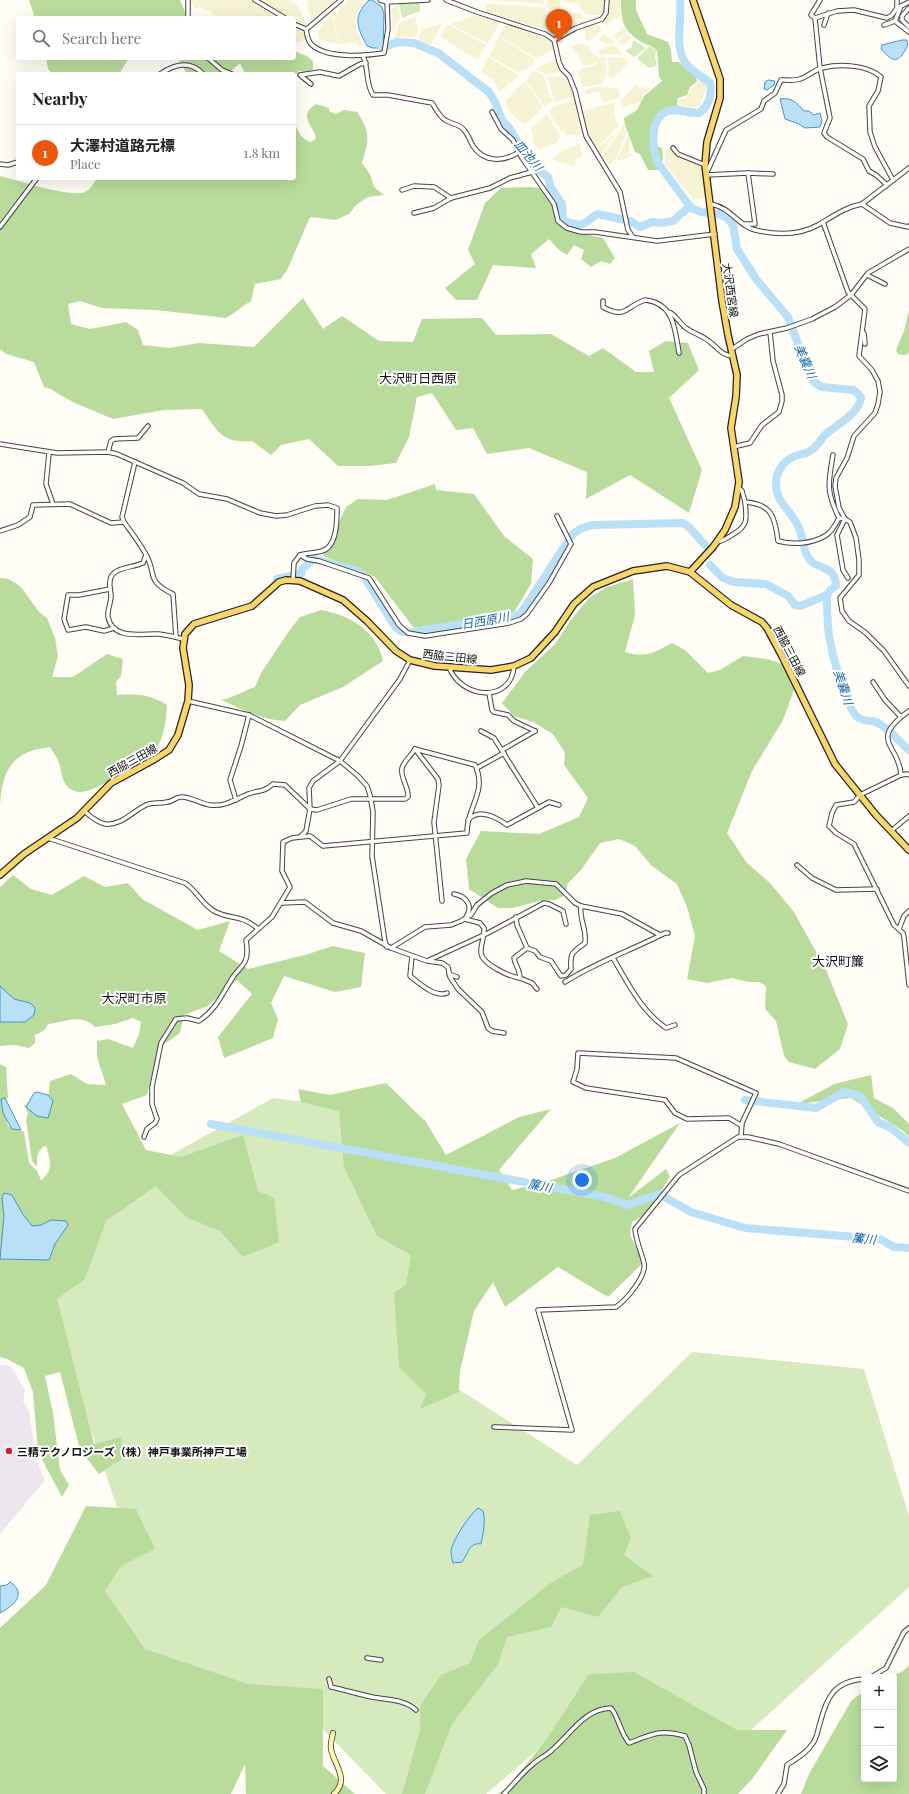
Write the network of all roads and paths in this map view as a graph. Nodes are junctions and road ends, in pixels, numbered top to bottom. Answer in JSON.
{"nodes":[{"id":1,"x":188,"y":0,"type":"edge"},
{"id":2,"x":255,"y":0,"type":"edge"},
{"id":3,"x":341,"y":0,"type":"edge"},
{"id":4,"x":380,"y":0,"type":"edge"},
{"id":5,"x":428,"y":0,"type":"edge"},
{"id":6,"x":446,"y":0,"type":"edge"},
{"id":7,"x":607,"y":0,"type":"edge"},
{"id":8,"x":693,"y":0,"type":"edge"},
{"id":9,"x":820,"y":0,"type":"edge"},
{"id":10,"x":897,"y":0,"type":"edge"},
{"id":11,"x":387,"y":2,"type":"junction"},
{"id":12,"x":909,"y":2,"type":"edge"},
{"id":13,"x":902,"y":5,"type":"junction"},
{"id":14,"x":897,"y":8,"type":"junction"},
{"id":15,"x":909,"y":8,"type":"edge"},
{"id":16,"x":828,"y":13,"type":"junction"},
{"id":17,"x":188,"y":16,"type":"edge"},
{"id":18,"x":282,"y":16,"type":"edge"},
{"id":19,"x":815,"y":18,"type":"junction"},
{"id":20,"x":895,"y":21,"type":"junction"},
{"id":21,"x":296,"y":25,"type":"edge"},
{"id":22,"x":824,"y":25,"type":"dead end"},
{"id":23,"x":884,"y":25,"type":"dead end"},
{"id":24,"x":909,"y":27,"type":"edge"},
{"id":25,"x":306,"y":29,"type":"junction"},
{"id":26,"x":909,"y":32,"type":"edge"},
{"id":27,"x":554,"y":40,"type":"junction"},
{"id":28,"x":363,"y":56,"type":"junction"},
{"id":29,"x":210,"y":60,"type":"edge"},
{"id":30,"x":366,"y":63,"type":"junction"},
{"id":31,"x":820,"y":68,"type":"junction"},
{"id":32,"x":163,"y":72,"type":"edge"},
{"id":33,"x":201,"y":72,"type":"edge"},
{"id":34,"x":227,"y":72,"type":"edge"},
{"id":35,"x":311,"y":84,"type":"dead end"},
{"id":36,"x":492,"y":112,"type":"dead end"},
{"id":37,"x":674,"y":148,"type":"dead end"},
{"id":38,"x":519,"y":152,"type":"junction"},
{"id":39,"x":16,"y":163,"type":"edge"},
{"id":40,"x":0,"y":164,"type":"edge"},
{"id":41,"x":706,"y":165,"type":"junction"},
{"id":42,"x":909,"y":168,"type":"edge"},
{"id":43,"x":532,"y":172,"type":"junction"},
{"id":44,"x":748,"y":173,"type":"junction"},
{"id":45,"x":707,"y":174,"type":"junction"},
{"id":46,"x":773,"y":174,"type":"dead end"},
{"id":47,"x":35,"y":180,"type":"edge"},
{"id":48,"x":893,"y":180,"type":"junction"},
{"id":49,"x":887,"y":185,"type":"junction"},
{"id":50,"x":402,"y":190,"type":"dead end"},
{"id":51,"x":451,"y":198,"type":"junction"},
{"id":52,"x":862,"y":204,"type":"junction"},
{"id":53,"x":711,"y":205,"type":"junction"},
{"id":54,"x":414,"y":213,"type":"dead end"},
{"id":55,"x":823,"y":222,"type":"junction"},
{"id":56,"x":744,"y":224,"type":"junction"},
{"id":57,"x":0,"y":227,"type":"edge"},
{"id":58,"x":909,"y":228,"type":"edge"},
{"id":59,"x":715,"y":234,"type":"junction"},
{"id":60,"x":633,"y":238,"type":"junction"},
{"id":61,"x":909,"y":248,"type":"edge"},
{"id":62,"x":866,"y":275,"type":"junction"},
{"id":63,"x":885,"y":284,"type":"dead end"},
{"id":64,"x":851,"y":295,"type":"junction"},
{"id":65,"x":603,"y":300,"type":"dead end"},
{"id":66,"x":668,"y":312,"type":"junction"},
{"id":67,"x":770,"y":332,"type":"junction"},
{"id":68,"x":863,"y":332,"type":"junction"},
{"id":69,"x":865,"y":344,"type":"dead end"},
{"id":70,"x":732,"y":349,"type":"junction"},
{"id":71,"x":679,"y":353,"type":"dead end"},
{"id":72,"x":733,"y":356,"type":"junction"},
{"id":73,"x":148,"y":426,"type":"dead end"},
{"id":74,"x":0,"y":444,"type":"edge"},
{"id":75,"x":733,"y":447,"type":"junction"},
{"id":76,"x":108,"y":452,"type":"junction"},
{"id":77,"x":49,"y":453,"type":"junction"},
{"id":78,"x":833,"y":455,"type":"dead end"},
{"id":79,"x":135,"y":462,"type":"junction"},
{"id":80,"x":738,"y":488,"type":"junction"},
{"id":81,"x":745,"y":502,"type":"junction"},
{"id":82,"x":53,"y":504,"type":"junction"},
{"id":83,"x":558,"y":516,"type":"dead end"},
{"id":84,"x":839,"y":518,"type":"junction"},
{"id":85,"x":845,"y":519,"type":"junction"},
{"id":86,"x":124,"y":522,"type":"junction"},
{"id":87,"x":0,"y":531,"type":"edge"},
{"id":88,"x":717,"y":542,"type":"junction"},
{"id":89,"x":146,"y":555,"type":"junction"},
{"id":90,"x":300,"y":555,"type":"junction"},
{"id":91,"x":690,"y":572,"type":"junction"},
{"id":92,"x":848,"y":578,"type":"dead end"},
{"id":93,"x":293,"y":580,"type":"junction"},
{"id":94,"x":110,"y":589,"type":"junction"},
{"id":95,"x":114,"y":628,"type":"junction"},
{"id":96,"x":176,"y":637,"type":"junction"},
{"id":97,"x":183,"y":639,"type":"junction"},
{"id":98,"x":410,"y":660,"type":"junction"},
{"id":99,"x":514,"y":666,"type":"junction"},
{"id":100,"x":450,"y":667,"type":"junction"},
{"id":101,"x":873,"y":682,"type":"dead end"},
{"id":102,"x":909,"y":686,"type":"edge"},
{"id":103,"x":489,"y":693,"type":"junction"},
{"id":104,"x":188,"y":701,"type":"junction"},
{"id":105,"x":909,"y":711,"type":"edge"},
{"id":106,"x":249,"y":715,"type":"junction"},
{"id":107,"x":901,"y":717,"type":"junction"},
{"id":108,"x":481,"y":731,"type":"dead end"},
{"id":109,"x":415,"y":749,"type":"junction"},
{"id":110,"x":503,"y":752,"type":"junction"},
{"id":111,"x":340,"y":761,"type":"junction"},
{"id":112,"x":477,"y":768,"type":"junction"},
{"id":113,"x":901,"y":775,"type":"junction"},
{"id":114,"x":909,"y":776,"type":"edge"},
{"id":115,"x":860,"y":795,"type":"junction"},
{"id":116,"x":371,"y":799,"type":"junction"},
{"id":117,"x":236,"y":800,"type":"junction"},
{"id":118,"x":559,"y":805,"type":"dead end"},
{"id":119,"x":538,"y":808,"type":"junction"},
{"id":120,"x":310,"y":809,"type":"junction"},
{"id":121,"x":84,"y":811,"type":"junction"},
{"id":122,"x":909,"y":816,"type":"edge"},
{"id":123,"x":466,"y":825,"type":"junction"},
{"id":124,"x":891,"y":831,"type":"junction"},
{"id":125,"x":301,"y":836,"type":"junction"},
{"id":126,"x":436,"y":836,"type":"junction"},
{"id":127,"x":48,"y":838,"type":"junction"},
{"id":128,"x":372,"y":842,"type":"junction"},
{"id":129,"x":909,"y":850,"type":"edge"},
{"id":130,"x":797,"y":865,"type":"dead end"},
{"id":131,"x":0,"y":875,"type":"edge"},
{"id":132,"x":877,"y":889,"type":"junction"},
{"id":133,"x":454,"y":894,"type":"dead end"},
{"id":134,"x":442,"y":901,"type":"dead end"},
{"id":135,"x":282,"y":903,"type":"junction"},
{"id":136,"x":581,"y":906,"type":"junction"},
{"id":137,"x":909,"y":911,"type":"edge"},
{"id":138,"x":516,"y":917,"type":"junction"},
{"id":139,"x":464,"y":919,"type":"junction"},
{"id":140,"x":566,"y":924,"type":"dead end"},
{"id":141,"x":258,"y":929,"type":"junction"},
{"id":142,"x":899,"y":929,"type":"junction"},
{"id":143,"x":668,"y":933,"type":"dead end"},
{"id":144,"x":484,"y":934,"type":"junction"},
{"id":145,"x":660,"y":935,"type":"junction"},
{"id":146,"x":389,"y":948,"type":"junction"},
{"id":147,"x":527,"y":948,"type":"junction"},
{"id":148,"x":412,"y":956,"type":"junction"},
{"id":149,"x":908,"y":956,"type":"edge"},
{"id":150,"x":613,"y":958,"type":"junction"},
{"id":151,"x":427,"y":961,"type":"junction"},
{"id":152,"x":449,"y":974,"type":"junction"},
{"id":153,"x":457,"y":977,"type":"dead end"},
{"id":154,"x":520,"y":978,"type":"junction"},
{"id":155,"x":565,"y":982,"type":"dead end"},
{"id":156,"x":909,"y":985,"type":"edge"},
{"id":157,"x":537,"y":989,"type":"dead end"},
{"id":158,"x":447,"y":993,"type":"dead end"},
{"id":159,"x":675,"y":1025,"type":"dead end"},
{"id":160,"x":504,"y":1033,"type":"dead end"},
{"id":161,"x":742,"y":1126,"type":"junction"},
{"id":162,"x":144,"y":1137,"type":"dead end"},
{"id":163,"x":741,"y":1137,"type":"junction"},
{"id":164,"x":909,"y":1191,"type":"edge"},
{"id":165,"x":494,"y":1427,"type":"dead end"},
{"id":166,"x":909,"y":1628,"type":"edge"},
{"id":167,"x":367,"y":1658,"type":"dead end"},
{"id":168,"x":381,"y":1660,"type":"dead end"},
{"id":169,"x":876,"y":1674,"type":"edge"},
{"id":170,"x":329,"y":1678,"type":"dead end"},
{"id":171,"x":861,"y":1679,"type":"edge"},
{"id":172,"x":416,"y":1710,"type":"dead end"},
{"id":173,"x":333,"y":1733,"type":"dead end"},
{"id":174,"x":334,"y":1794,"type":"edge"},
{"id":175,"x":504,"y":1794,"type":"edge"},
{"id":176,"x":704,"y":1794,"type":"edge"},
{"id":177,"x":778,"y":1794,"type":"edge"}],
"edges":[{"from":1,"to":17,"type":"street"},
{"from":2,"to":18,"type":"street"},
{"from":3,"to":25,"type":"street"},
{"from":4,"to":11,"type":"street"},
{"from":5,"to":11,"type":"street"},
{"from":6,"to":27,"type":"street"},
{"from":7,"to":27,"type":"street"},
{"from":8,"to":41,"type":"main road","name":"大沢西宮線"},
{"from":9,"to":19,"type":"street"},
{"from":10,"to":14,"type":"street"},
{"from":11,"to":28,"type":"street"},
{"from":12,"to":13,"type":"street"},
{"from":13,"to":14,"type":"street"},
{"from":13,"to":20,"type":"street"},
{"from":14,"to":16,"type":"street"},
{"from":15,"to":24,"type":"street"},
{"from":16,"to":19,"type":"street"},
{"from":16,"to":22,"type":"street"},
{"from":19,"to":31,"type":"street"},
{"from":20,"to":23,"type":"street"},
{"from":20,"to":26,"type":"street"},
{"from":21,"to":25,"type":"street"},
{"from":25,"to":28,"type":"street"},
{"from":27,"to":60,"type":"street"},
{"from":28,"to":30,"type":"street"},
{"from":29,"to":34,"type":"street"},
{"from":30,"to":35,"type":"street"},
{"from":30,"to":38,"type":"street"},
{"from":31,"to":45,"type":"street"},
{"from":31,"to":48,"type":"street"},
{"from":31,"to":49,"type":"street"},
{"from":32,"to":33,"type":"street"},
{"from":36,"to":38,"type":"street"},
{"from":37,"to":41,"type":"street"},
{"from":38,"to":43,"type":"street"},
{"from":39,"to":40,"type":"street"},
{"from":41,"to":45,"type":"main road","name":"大沢西宮線"},
{"from":42,"to":48,"type":"street"},
{"from":43,"to":51,"type":"street"},
{"from":43,"to":60,"type":"street"},
{"from":44,"to":45,"type":"street"},
{"from":44,"to":46,"type":"street"},
{"from":44,"to":56,"type":"street"},
{"from":45,"to":53,"type":"main road","name":"大沢西宮線"},
{"from":47,"to":57,"type":"street"},
{"from":48,"to":49,"type":"street"},
{"from":49,"to":52,"type":"street"},
{"from":50,"to":51,"type":"street"},
{"from":51,"to":54,"type":"street"},
{"from":52,"to":55,"type":"street"},
{"from":52,"to":58,"type":"street"},
{"from":53,"to":56,"type":"street"},
{"from":53,"to":59,"type":"main road","name":"大沢西宮線"},
{"from":55,"to":56,"type":"street"},
{"from":55,"to":64,"type":"street"},
{"from":59,"to":60,"type":"street"},
{"from":59,"to":70,"type":"main road","name":"大沢西宮線"},
{"from":61,"to":62,"type":"street"},
{"from":62,"to":63,"type":"street"},
{"from":62,"to":64,"type":"street"},
{"from":64,"to":67,"type":"street"},
{"from":64,"to":68,"type":"street"},
{"from":65,"to":66,"type":"street"},
{"from":66,"to":71,"type":"street"},
{"from":66,"to":72,"type":"street"},
{"from":67,"to":70,"type":"street"},
{"from":67,"to":75,"type":"street"},
{"from":68,"to":69,"type":"street"},
{"from":68,"to":85,"type":"street"},
{"from":70,"to":72,"type":"main road","name":"大沢西宮線"},
{"from":72,"to":75,"type":"main road","name":"大沢西宮線"},
{"from":73,"to":76,"type":"street"},
{"from":74,"to":77,"type":"street"},
{"from":75,"to":80,"type":"main road","name":"大沢西宮線"},
{"from":76,"to":77,"type":"street"},
{"from":76,"to":79,"type":"street"},
{"from":77,"to":82,"type":"street"},
{"from":78,"to":84,"type":"street"},
{"from":79,"to":86,"type":"street"},
{"from":79,"to":90,"type":"street"},
{"from":80,"to":81,"type":"street"},
{"from":80,"to":88,"type":"main road","name":"大沢西宮線"},
{"from":81,"to":84,"type":"street"},
{"from":81,"to":88,"type":"street"},
{"from":82,"to":86,"type":"street"},
{"from":82,"to":87,"type":"street"},
{"from":83,"to":90,"type":"street"},
{"from":84,"to":85,"type":"street"},
{"from":85,"to":92,"type":"street"},
{"from":85,"to":102,"type":"street"},
{"from":86,"to":89,"type":"street"},
{"from":88,"to":91,"type":"main road","name":"大沢西宮線"},
{"from":89,"to":94,"type":"street"},
{"from":89,"to":96,"type":"street"},
{"from":90,"to":93,"type":"street"},
{"from":91,"to":99,"type":"main road","name":"西脇三田線"},
{"from":91,"to":115,"type":"main road","name":"西脇三田線"},
{"from":93,"to":97,"type":"main road"},
{"from":93,"to":98,"type":"main road","name":"西脇三田線"},
{"from":94,"to":95,"type":"street"},
{"from":94,"to":95,"type":"street"},
{"from":95,"to":96,"type":"street"},
{"from":96,"to":97,"type":"street"},
{"from":97,"to":104,"type":"main road","name":"西脇三田線"},
{"from":98,"to":100,"type":"main road","name":"西脇三田線"},
{"from":98,"to":111,"type":"street"},
{"from":99,"to":100,"type":"main road","name":"西脇三田線"},
{"from":99,"to":103,"type":"street"},
{"from":100,"to":103,"type":"street"},
{"from":101,"to":107,"type":"street"},
{"from":103,"to":110,"type":"street"},
{"from":104,"to":106,"type":"street"},
{"from":104,"to":121,"type":"main road","name":"西脇三田線"},
{"from":105,"to":107,"type":"street"},
{"from":106,"to":111,"type":"street"},
{"from":106,"to":117,"type":"street"},
{"from":107,"to":113,"type":"street"},
{"from":108,"to":110,"type":"street"},
{"from":109,"to":112,"type":"street"},
{"from":109,"to":116,"type":"street"},
{"from":109,"to":126,"type":"street"},
{"from":110,"to":112,"type":"street"},
{"from":110,"to":119,"type":"street"},
{"from":111,"to":116,"type":"street"},
{"from":111,"to":120,"type":"street"},
{"from":112,"to":123,"type":"street"},
{"from":113,"to":114,"type":"street"},
{"from":113,"to":115,"type":"street"},
{"from":115,"to":124,"type":"main road","name":"西脇三田線"},
{"from":115,"to":132,"type":"street"},
{"from":116,"to":120,"type":"street"},
{"from":116,"to":128,"type":"street"},
{"from":117,"to":120,"type":"street"},
{"from":117,"to":121,"type":"street"},
{"from":118,"to":119,"type":"street"},
{"from":119,"to":123,"type":"street"},
{"from":120,"to":125,"type":"street"},
{"from":121,"to":127,"type":"main road","name":"西脇三田線"},
{"from":122,"to":124,"type":"street"},
{"from":123,"to":126,"type":"street"},
{"from":124,"to":129,"type":"main road","name":"西脇三田線"},
{"from":125,"to":128,"type":"street"},
{"from":125,"to":135,"type":"street"},
{"from":126,"to":128,"type":"street"},
{"from":126,"to":134,"type":"street"},
{"from":127,"to":131,"type":"main road","name":"西脇三田線"},
{"from":127,"to":141,"type":"street"},
{"from":128,"to":146,"type":"street"},
{"from":130,"to":132,"type":"street"},
{"from":132,"to":142,"type":"street"},
{"from":133,"to":139,"type":"street"},
{"from":135,"to":141,"type":"street"},
{"from":135,"to":146,"type":"street"},
{"from":136,"to":139,"type":"street"},
{"from":136,"to":145,"type":"street"},
{"from":136,"to":147,"type":"street"},
{"from":137,"to":142,"type":"street"},
{"from":138,"to":140,"type":"street"},
{"from":138,"to":144,"type":"street"},
{"from":138,"to":147,"type":"street"},
{"from":139,"to":144,"type":"street"},
{"from":139,"to":146,"type":"street"},
{"from":141,"to":162,"type":"street"},
{"from":142,"to":149,"type":"street"},
{"from":143,"to":145,"type":"street"},
{"from":144,"to":151,"type":"street"},
{"from":144,"to":154,"type":"street"},
{"from":145,"to":150,"type":"street"},
{"from":146,"to":148,"type":"street"},
{"from":147,"to":154,"type":"street"},
{"from":148,"to":151,"type":"street"},
{"from":148,"to":158,"type":"street"},
{"from":149,"to":156,"type":"street"},
{"from":150,"to":155,"type":"street"},
{"from":150,"to":159,"type":"street"},
{"from":151,"to":152,"type":"street"},
{"from":152,"to":153,"type":"street"},
{"from":152,"to":160,"type":"street"},
{"from":154,"to":157,"type":"street"},
{"from":161,"to":161,"type":"street"},
{"from":161,"to":163,"type":"street"},
{"from":163,"to":164,"type":"street"},
{"from":163,"to":165,"type":"street"},
{"from":166,"to":169,"type":"street"},
{"from":167,"to":168,"type":"street"},
{"from":170,"to":172,"type":"street"},
{"from":171,"to":177,"type":"street"},
{"from":173,"to":174,"type":"street"},
{"from":175,"to":176,"type":"street"}]}
